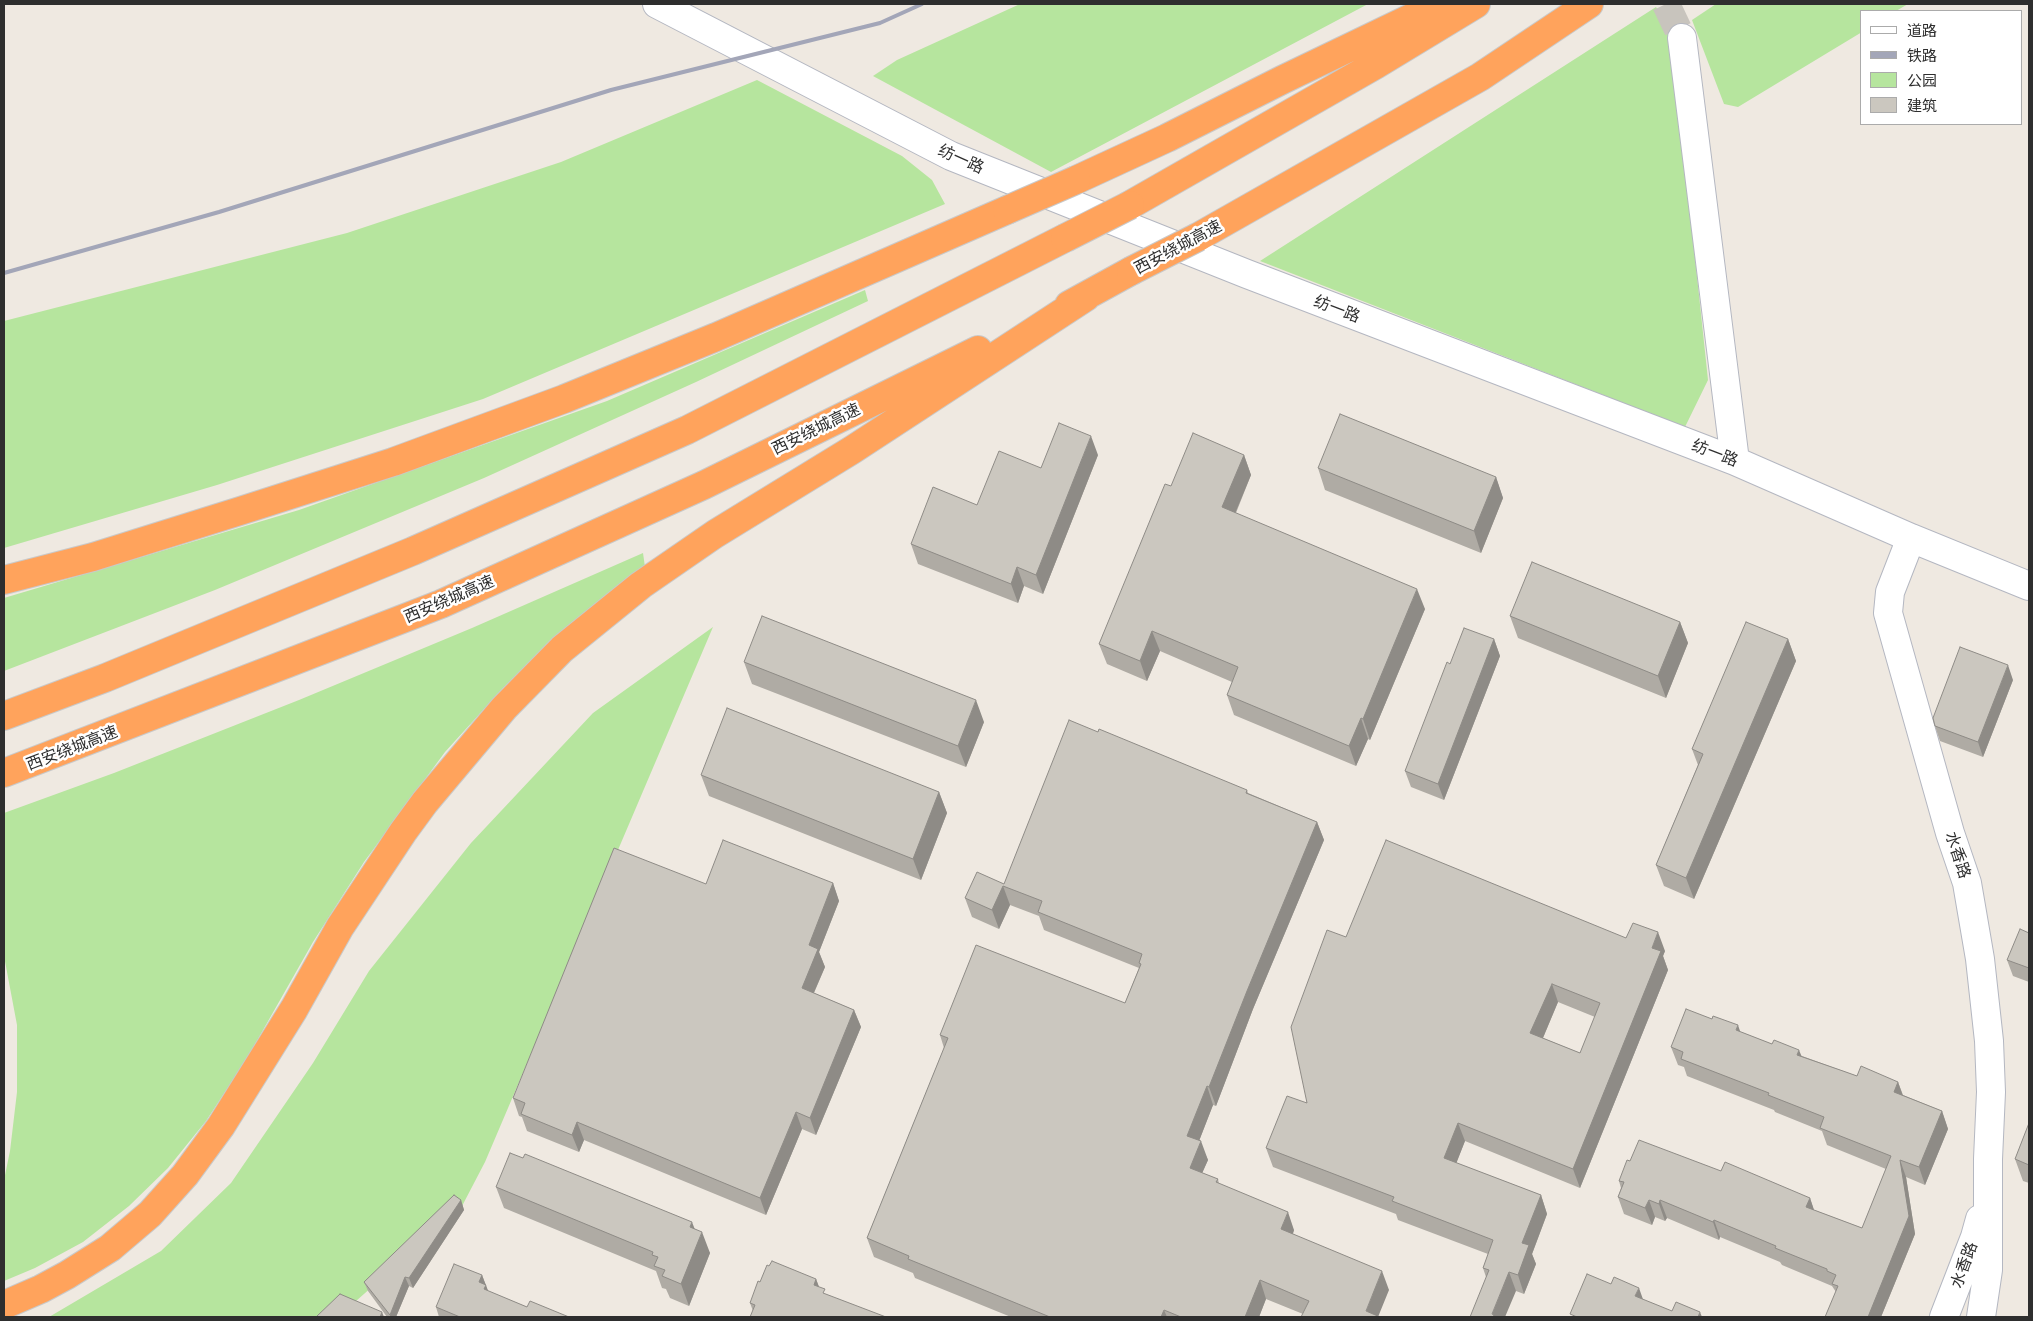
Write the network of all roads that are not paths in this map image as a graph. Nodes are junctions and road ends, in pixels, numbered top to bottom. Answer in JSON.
{"nodes":[{"id":1,"x":657,"y":4,"type":"edge"},
{"id":2,"x":1440,"y":4,"type":"edge"},
{"id":3,"x":1476,"y":4,"type":"edge"},
{"id":4,"x":1589,"y":4,"type":"edge"},
{"id":5,"x":1682,"y":38,"type":"tunnel mouth"},
{"id":6,"x":1086,"y":297,"type":"junction"},
{"id":7,"x":1735,"y":461,"type":"junction"},
{"id":8,"x":1911,"y":538,"type":"junction"},
{"id":9,"x":4,"y":580,"type":"edge"},
{"id":10,"x":2029,"y":586,"type":"edge"},
{"id":11,"x":4,"y":716,"type":"edge"},
{"id":12,"x":4,"y":773,"type":"edge"},
{"id":13,"x":1988,"y":1183,"type":"junction"},
{"id":14,"x":4,"y":1305,"type":"edge"},
{"id":15,"x":1944,"y":1317,"type":"edge"},
{"id":16,"x":1980,"y":1317,"type":"edge"}],
"edges":[{"from":1,"to":7,"type":"street","name":"纺一路"},
{"from":2,"to":9,"type":"highway","bridge":true},
{"from":3,"to":11,"type":"highway","bridge":true},
{"from":4,"to":6,"type":"highway","name":"西安绕城高速","bridge":true},
{"from":5,"to":7,"type":"street"},
{"from":6,"to":12,"type":"highway","name":"西安绕城高速"},
{"from":6,"to":14,"type":"highway"},
{"from":7,"to":8,"type":"street","name":"纺一路"},
{"from":8,"to":10,"type":"street","name":"纺一路"},
{"from":8,"to":13,"type":"street","name":"水香路"},
{"from":13,"to":15,"type":"street","name":"水香路"},
{"from":13,"to":16,"type":"street","name":"水香路"}]}
